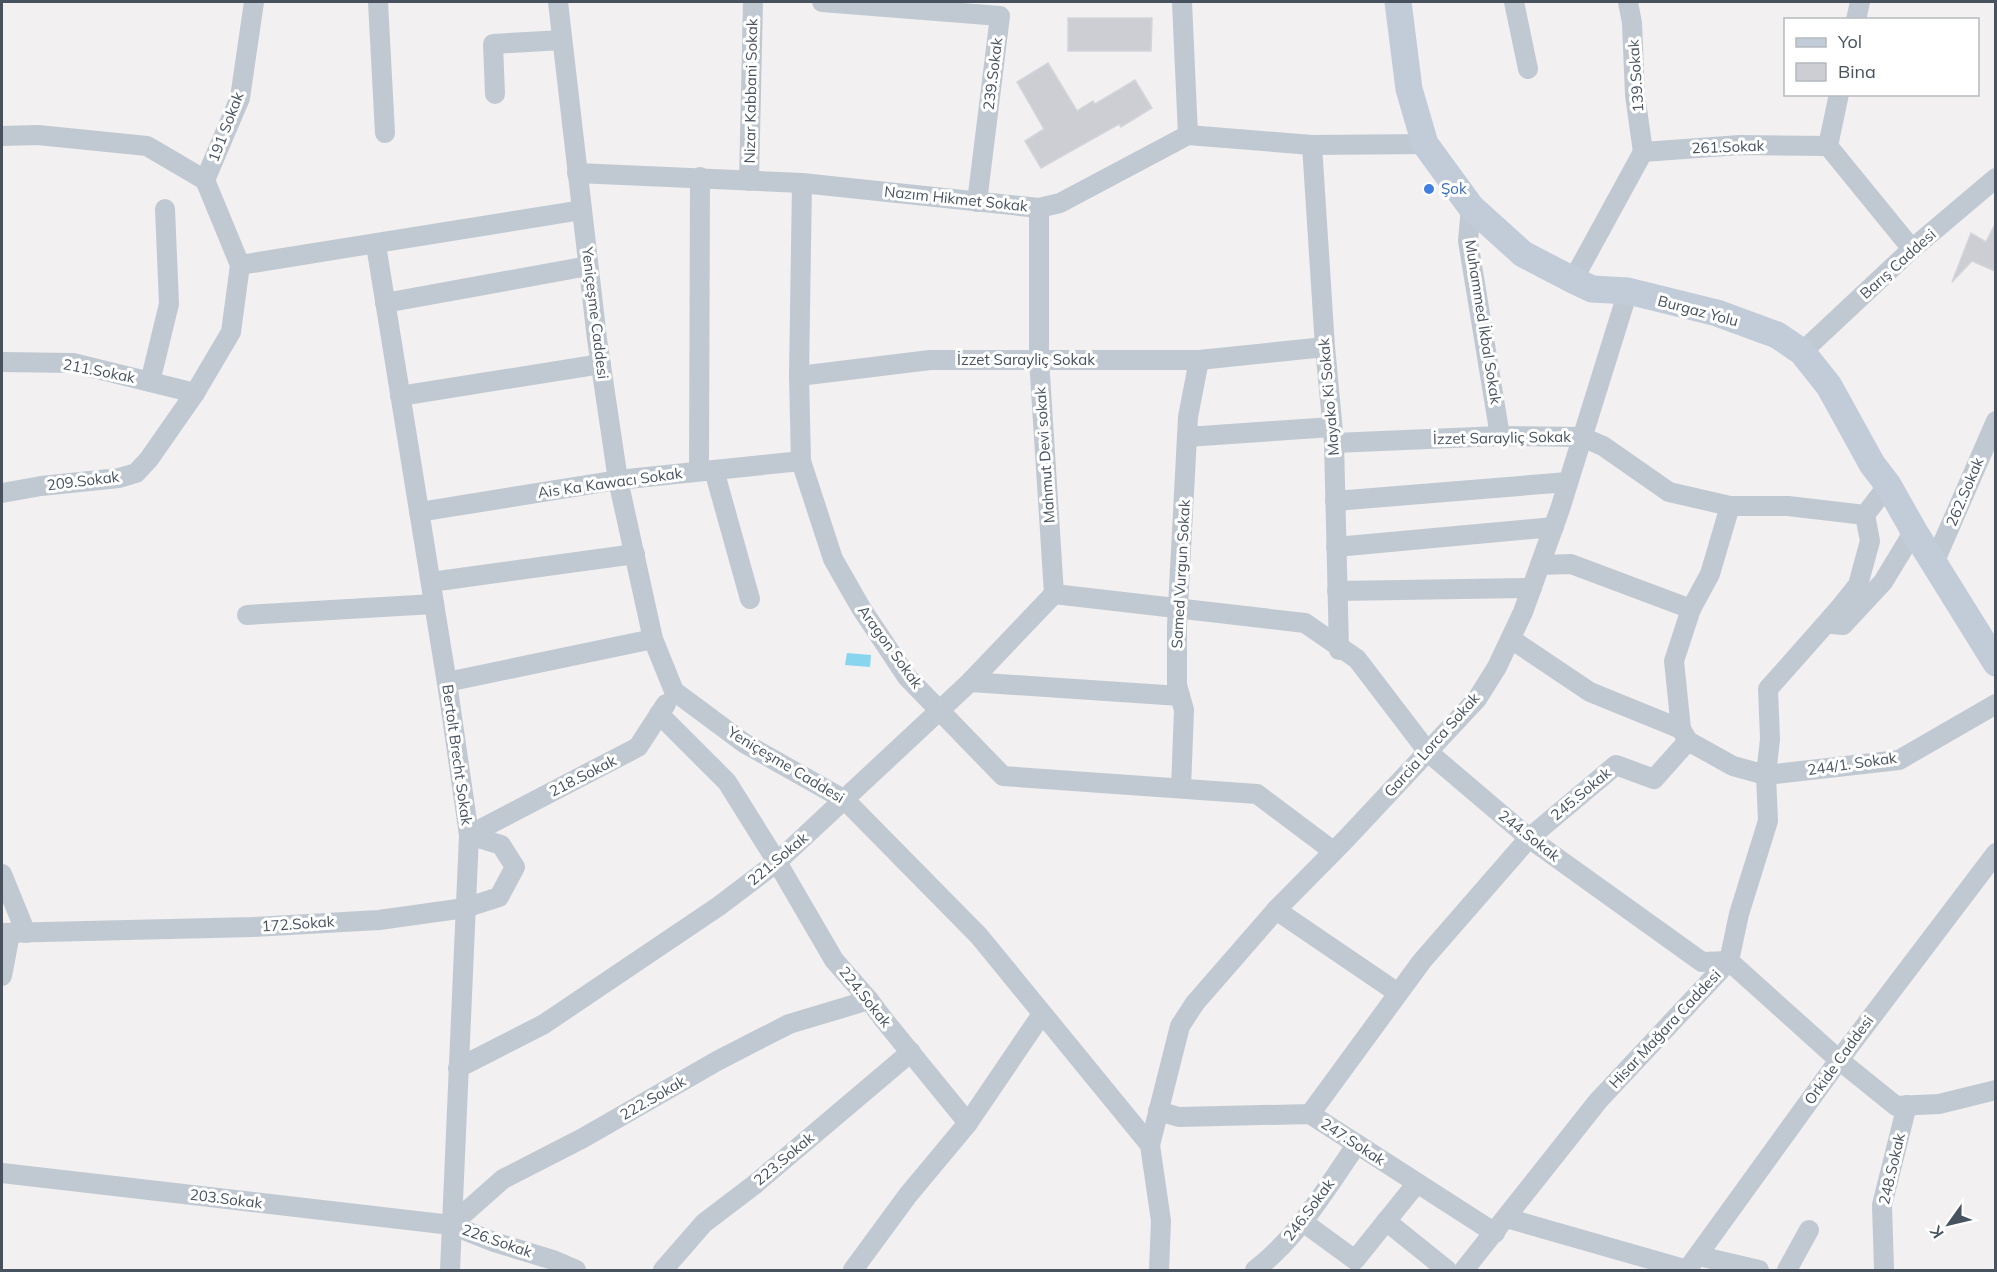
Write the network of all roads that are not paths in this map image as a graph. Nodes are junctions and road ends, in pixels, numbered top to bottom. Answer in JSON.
{"nodes":[{"id":1,"x":254,"y":2,"type":"edge"},
{"id":2,"x":378,"y":2,"type":"edge"},
{"id":3,"x":558,"y":2,"type":"edge"},
{"id":4,"x":753,"y":2,"type":"edge"},
{"id":5,"x":822,"y":2,"type":"edge"},
{"id":6,"x":1182,"y":2,"type":"edge"},
{"id":7,"x":1398,"y":2,"type":"edge"},
{"id":8,"x":1514,"y":2,"type":"edge"},
{"id":9,"x":1628,"y":2,"type":"edge"},
{"id":10,"x":1860,"y":2,"type":"edge"},
{"id":11,"x":1856,"y":18,"type":"edge"},
{"id":12,"x":562,"y":40,"type":"junction"},
{"id":13,"x":1528,"y":69,"type":"dead end"},
{"id":14,"x":495,"y":94,"type":"dead end"},
{"id":15,"x":1839,"y":96,"type":"edge"},
{"id":16,"x":385,"y":133,"type":"dead end"},
{"id":17,"x":1188,"y":135,"type":"junction"},
{"id":18,"x":2,"y":136,"type":"edge"},
{"id":19,"x":1425,"y":144,"type":"junction"},
{"id":20,"x":1312,"y":145,"type":"junction"},
{"id":21,"x":1828,"y":146,"type":"junction"},
{"id":22,"x":1643,"y":152,"type":"junction"},
{"id":23,"x":577,"y":173,"type":"junction"},
{"id":24,"x":700,"y":177,"type":"junction"},
{"id":25,"x":1995,"y":178,"type":"edge"},
{"id":26,"x":204,"y":180,"type":"junction"},
{"id":27,"x":749,"y":181,"type":"junction"},
{"id":28,"x":802,"y":183,"type":"junction"},
{"id":29,"x":977,"y":202,"type":"junction"},
{"id":30,"x":1471,"y":207,"type":"junction"},
{"id":31,"x":1039,"y":208,"type":"junction"},
{"id":32,"x":165,"y":209,"type":"dead end"},
{"id":33,"x":582,"y":210,"type":"junction"},
{"id":34,"x":376,"y":244,"type":"junction"},
{"id":35,"x":1912,"y":249,"type":"junction"},
{"id":36,"x":240,"y":265,"type":"junction"},
{"id":37,"x":588,"y":266,"type":"junction"},
{"id":38,"x":1573,"y":280,"type":"junction"},
{"id":39,"x":1628,"y":291,"type":"junction"},
{"id":40,"x":385,"y":303,"type":"junction"},
{"id":41,"x":1325,"y":347,"type":"junction"},
{"id":42,"x":1802,"y":352,"type":"junction"},
{"id":43,"x":1039,"y":359,"type":"junction"},
{"id":44,"x":1199,"y":360,"type":"junction"},
{"id":45,"x":2,"y":362,"type":"edge"},
{"id":46,"x":601,"y":364,"type":"junction"},
{"id":47,"x":800,"y":376,"type":"junction"},
{"id":48,"x":150,"y":382,"type":"junction"},
{"id":49,"x":195,"y":393,"type":"junction"},
{"id":50,"x":400,"y":396,"type":"junction"},
{"id":51,"x":1995,"y":421,"type":"edge"},
{"id":52,"x":1333,"y":435,"type":"junction"},
{"id":53,"x":1500,"y":436,"type":"junction"},
{"id":54,"x":1187,"y":437,"type":"junction"},
{"id":55,"x":1582,"y":437,"type":"junction"},
{"id":56,"x":801,"y":461,"type":"junction"},
{"id":57,"x":706,"y":471,"type":"junction"},
{"id":58,"x":618,"y":480,"type":"junction"},
{"id":59,"x":1568,"y":482,"type":"junction"},
{"id":60,"x":1888,"y":485,"type":"junction"},
{"id":61,"x":2,"y":494,"type":"edge"},
{"id":62,"x":1335,"y":501,"type":"junction"},
{"id":63,"x":1730,"y":506,"type":"junction"},
{"id":64,"x":419,"y":512,"type":"junction"},
{"id":65,"x":1865,"y":515,"type":"junction"},
{"id":66,"x":1554,"y":527,"type":"junction"},
{"id":67,"x":1914,"y":531,"type":"junction"},
{"id":68,"x":1336,"y":547,"type":"junction"},
{"id":69,"x":635,"y":554,"type":"junction"},
{"id":70,"x":1934,"y":563,"type":"junction"},
{"id":71,"x":1540,"y":565,"type":"junction"},
{"id":72,"x":431,"y":582,"type":"junction"},
{"id":73,"x":1532,"y":588,"type":"junction"},
{"id":74,"x":1338,"y":591,"type":"junction"},
{"id":75,"x":1054,"y":594,"type":"junction"},
{"id":76,"x":750,"y":599,"type":"dead end"},
{"id":77,"x":434,"y":604,"type":"junction"},
{"id":78,"x":1179,"y":608,"type":"junction"},
{"id":79,"x":1691,"y":609,"type":"junction"},
{"id":80,"x":247,"y":615,"type":"dead end"},
{"id":81,"x":1826,"y":624,"type":"junction"},
{"id":82,"x":653,"y":639,"type":"junction"},
{"id":83,"x":1511,"y":639,"type":"junction"},
{"id":84,"x":1339,"y":648,"type":"junction"},
{"id":85,"x":1995,"y":663,"type":"edge"},
{"id":86,"x":447,"y":682,"type":"junction"},
{"id":87,"x":970,"y":682,"type":"junction"},
{"id":88,"x":674,"y":691,"type":"junction"},
{"id":89,"x":1180,"y":696,"type":"junction"},
{"id":90,"x":1995,"y":704,"type":"edge"},
{"id":91,"x":939,"y":710,"type":"junction"},
{"id":92,"x":660,"y":714,"type":"junction"},
{"id":93,"x":1685,"y":735,"type":"junction"},
{"id":94,"x":1428,"y":752,"type":"junction"},
{"id":95,"x":1766,"y":775,"type":"junction"},
{"id":96,"x":1181,"y":788,"type":"junction"},
{"id":97,"x":845,"y":800,"type":"junction"},
{"id":98,"x":469,"y":835,"type":"junction"},
{"id":99,"x":1529,"y":838,"type":"junction"},
{"id":100,"x":1334,"y":851,"type":"junction"},
{"id":101,"x":1995,"y":853,"type":"edge"},
{"id":102,"x":777,"y":862,"type":"junction"},
{"id":103,"x":2,"y":874,"type":"edge"},
{"id":104,"x":465,"y":908,"type":"junction"},
{"id":105,"x":1276,"y":910,"type":"junction"},
{"id":106,"x":13,"y":933,"type":"edge"},
{"id":107,"x":1729,"y":961,"type":"junction"},
{"id":108,"x":2,"y":976,"type":"edge"},
{"id":109,"x":1398,"y":993,"type":"junction"},
{"id":110,"x":869,"y":1000,"type":"junction"},
{"id":111,"x":1042,"y":1014,"type":"junction"},
{"id":112,"x":910,"y":1052,"type":"junction"},
{"id":113,"x":1839,"y":1059,"type":"junction"},
{"id":114,"x":458,"y":1068,"type":"junction"},
{"id":115,"x":1995,"y":1090,"type":"edge"},
{"id":116,"x":1907,"y":1105,"type":"junction"},
{"id":117,"x":1158,"y":1111,"type":"junction"},
{"id":118,"x":1310,"y":1114,"type":"junction"},
{"id":119,"x":968,"y":1123,"type":"junction"},
{"id":120,"x":1357,"y":1144,"type":"junction"},
{"id":121,"x":1150,"y":1145,"type":"junction"},
{"id":122,"x":2,"y":1173,"type":"edge"},
{"id":123,"x":1417,"y":1183,"type":"junction"},
{"id":124,"x":1386,"y":1221,"type":"junction"},
{"id":125,"x":1303,"y":1222,"type":"junction"},
{"id":126,"x":451,"y":1225,"type":"junction"},
{"id":127,"x":1500,"y":1225,"type":"junction"},
{"id":128,"x":1809,"y":1230,"type":"dead end"},
{"id":129,"x":1692,"y":1265,"type":"edge"},
{"id":130,"x":450,"y":1270,"type":"edge"},
{"id":131,"x":576,"y":1270,"type":"edge"},
{"id":132,"x":663,"y":1270,"type":"edge"},
{"id":133,"x":852,"y":1270,"type":"edge"},
{"id":134,"x":1159,"y":1270,"type":"edge"},
{"id":135,"x":1255,"y":1270,"type":"edge"},
{"id":136,"x":1447,"y":1270,"type":"edge"},
{"id":137,"x":1464,"y":1270,"type":"edge"},
{"id":138,"x":1759,"y":1270,"type":"edge"},
{"id":139,"x":1787,"y":1270,"type":"edge"},
{"id":140,"x":1884,"y":1270,"type":"edge"}],
"edges":[{"from":1,"to":26,"type":"street","name":"191 Sokak"},
{"from":2,"to":16,"type":"street"},
{"from":3,"to":12,"type":"street","name":"Yeniçeşme Caddesi"},
{"from":4,"to":27,"type":"street","name":"Nizar Kabbani Sokak"},
{"from":5,"to":29,"type":"street","name":"239.Sokak"},
{"from":6,"to":17,"type":"street"},
{"from":7,"to":19,"type":"street","name":"Burgaz Yolu"},
{"from":8,"to":13,"type":"street"},
{"from":9,"to":22,"type":"street","name":"139.Sokak"},
{"from":10,"to":11,"type":"street"},
{"from":12,"to":14,"type":"street"},
{"from":12,"to":23,"type":"street","name":"Yeniçeşme Caddesi"},
{"from":15,"to":21,"type":"street"},
{"from":17,"to":20,"type":"street"},
{"from":17,"to":31,"type":"street","name":"Nazım Hikmet Sokak"},
{"from":18,"to":26,"type":"street"},
{"from":19,"to":20,"type":"street"},
{"from":19,"to":30,"type":"street","name":"Burgaz Yolu"},
{"from":20,"to":41,"type":"street","name":"Mayako Ki Sokak"},
{"from":21,"to":22,"type":"street","name":"261.Sokak"},
{"from":21,"to":35,"type":"street"},
{"from":22,"to":38,"type":"street"},
{"from":23,"to":24,"type":"street","name":"Nazım Hikmet Sokak"},
{"from":23,"to":33,"type":"street","name":"Yeniçeşme Caddesi"},
{"from":24,"to":27,"type":"street","name":"Nazım Hikmet Sokak"},
{"from":24,"to":57,"type":"street"},
{"from":25,"to":35,"type":"street","name":"Barış Caddesi"},
{"from":26,"to":36,"type":"street"},
{"from":27,"to":28,"type":"street","name":"Nazım Hikmet Sokak"},
{"from":28,"to":29,"type":"street","name":"Nazım Hikmet Sokak"},
{"from":28,"to":47,"type":"street","name":"Aragon Sokak"},
{"from":29,"to":31,"type":"street","name":"Nazım Hikmet Sokak"},
{"from":30,"to":38,"type":"street","name":"Burgaz Yolu"},
{"from":30,"to":53,"type":"street","name":"Muhammed İkbal Sokak"},
{"from":31,"to":43,"type":"street","name":"Mahmut Devi sokak"},
{"from":32,"to":48,"type":"street"},
{"from":33,"to":34,"type":"street"},
{"from":33,"to":37,"type":"street","name":"Yeniçeşme Caddesi"},
{"from":34,"to":36,"type":"street"},
{"from":34,"to":40,"type":"street","name":"Bertolt Brecht Sokak"},
{"from":35,"to":42,"type":"street","name":"Barış Caddesi"},
{"from":36,"to":49,"type":"street","name":"209.Sokak"},
{"from":37,"to":40,"type":"street"},
{"from":37,"to":46,"type":"street","name":"Yeniçeşme Caddesi"},
{"from":38,"to":39,"type":"street","name":"Burgaz Yolu"},
{"from":39,"to":42,"type":"street","name":"Burgaz Yolu"},
{"from":39,"to":55,"type":"street","name":"Garcia Lorca Sokak"},
{"from":40,"to":50,"type":"street","name":"Bertolt Brecht Sokak"},
{"from":41,"to":44,"type":"street","name":"İzzet Sarayliç Sokak"},
{"from":41,"to":52,"type":"street","name":"Mayako Ki Sokak"},
{"from":42,"to":60,"type":"street","name":"Burgaz Yolu"},
{"from":43,"to":44,"type":"street","name":"İzzet Sarayliç Sokak"},
{"from":43,"to":47,"type":"street","name":"İzzet Sarayliç Sokak"},
{"from":43,"to":75,"type":"street","name":"Mahmut Devi sokak"},
{"from":44,"to":54,"type":"street","name":"Samed Vurgun Sokak"},
{"from":45,"to":48,"type":"street","name":"211.Sokak"},
{"from":46,"to":50,"type":"street"},
{"from":46,"to":58,"type":"street","name":"Yeniçeşme Caddesi"},
{"from":47,"to":56,"type":"street","name":"Aragon Sokak"},
{"from":48,"to":49,"type":"street","name":"211.Sokak"},
{"from":49,"to":61,"type":"street","name":"209.Sokak"},
{"from":50,"to":64,"type":"street","name":"Bertolt Brecht Sokak"},
{"from":51,"to":70,"type":"street","name":"262.Sokak"},
{"from":52,"to":53,"type":"street","name":"İzzet Sarayliç Sokak"},
{"from":52,"to":54,"type":"street","name":"İzzet Sarayliç Sokak"},
{"from":52,"to":62,"type":"street","name":"Mayako Ki Sokak"},
{"from":53,"to":55,"type":"street","name":"İzzet Sarayliç Sokak"},
{"from":54,"to":78,"type":"street","name":"Samed Vurgun Sokak"},
{"from":55,"to":59,"type":"street","name":"Garcia Lorca Sokak"},
{"from":55,"to":63,"type":"street","name":"İzzet Sarayliç Sokak"},
{"from":56,"to":57,"type":"street","name":"Ais Ka Kawacı Sokak"},
{"from":56,"to":91,"type":"street","name":"Aragon Sokak"},
{"from":57,"to":58,"type":"street","name":"Ais Ka Kawacı Sokak"},
{"from":57,"to":76,"type":"street"},
{"from":58,"to":64,"type":"street","name":"Ais Ka Kawacı Sokak"},
{"from":58,"to":69,"type":"street","name":"Yeniçeşme Caddesi"},
{"from":59,"to":62,"type":"street"},
{"from":59,"to":66,"type":"street","name":"Garcia Lorca Sokak"},
{"from":60,"to":65,"type":"street"},
{"from":60,"to":67,"type":"street","name":"Burgaz Yolu"},
{"from":62,"to":68,"type":"street","name":"Mayako Ki Sokak"},
{"from":63,"to":65,"type":"street","name":"İzzet Sarayliç Sokak"},
{"from":63,"to":79,"type":"street"},
{"from":64,"to":72,"type":"street","name":"Bertolt Brecht Sokak"},
{"from":65,"to":81,"type":"street","name":"Hisar Mağara Caddesi"},
{"from":66,"to":68,"type":"street"},
{"from":66,"to":71,"type":"street","name":"Garcia Lorca Sokak"},
{"from":67,"to":70,"type":"street","name":"Burgaz Yolu"},
{"from":67,"to":81,"type":"street"},
{"from":68,"to":74,"type":"street","name":"Mayako Ki Sokak"},
{"from":69,"to":72,"type":"street"},
{"from":69,"to":82,"type":"street","name":"Yeniçeşme Caddesi"},
{"from":70,"to":85,"type":"street","name":"Burgaz Yolu"},
{"from":71,"to":73,"type":"street","name":"Garcia Lorca Sokak"},
{"from":71,"to":79,"type":"street"},
{"from":72,"to":77,"type":"street","name":"Bertolt Brecht Sokak"},
{"from":73,"to":74,"type":"street"},
{"from":73,"to":83,"type":"street","name":"Garcia Lorca Sokak"},
{"from":74,"to":84,"type":"street","name":"Mayako Ki Sokak"},
{"from":75,"to":78,"type":"street","name":"244.Sokak"},
{"from":75,"to":87,"type":"street","name":"221.Sokak"},
{"from":77,"to":80,"type":"street"},
{"from":77,"to":86,"type":"street","name":"Bertolt Brecht Sokak"},
{"from":78,"to":84,"type":"street","name":"244.Sokak"},
{"from":78,"to":89,"type":"street","name":"Samed Vurgun Sokak"},
{"from":79,"to":93,"type":"street"},
{"from":81,"to":95,"type":"street","name":"Hisar Mağara Caddesi"},
{"from":82,"to":86,"type":"street"},
{"from":82,"to":88,"type":"street","name":"Yeniçeşme Caddesi"},
{"from":83,"to":93,"type":"street"},
{"from":83,"to":94,"type":"street","name":"Garcia Lorca Sokak"},
{"from":84,"to":94,"type":"street","name":"244.Sokak"},
{"from":86,"to":98,"type":"street","name":"Bertolt Brecht Sokak"},
{"from":87,"to":89,"type":"street"},
{"from":87,"to":91,"type":"street","name":"221.Sokak"},
{"from":88,"to":92,"type":"street","name":"218.Sokak"},
{"from":88,"to":97,"type":"street","name":"Yeniçeşme Caddesi"},
{"from":89,"to":96,"type":"street","name":"Samed Vurgun Sokak"},
{"from":90,"to":95,"type":"street","name":"244/1. Sokak"},
{"from":91,"to":96,"type":"street","name":"Aragon Sokak"},
{"from":91,"to":97,"type":"street","name":"221.Sokak"},
{"from":92,"to":98,"type":"street","name":"218.Sokak"},
{"from":92,"to":102,"type":"street","name":"224.Sokak"},
{"from":93,"to":95,"type":"street"},
{"from":93,"to":99,"type":"street","name":"245.Sokak"},
{"from":94,"to":99,"type":"street","name":"244.Sokak"},
{"from":94,"to":100,"type":"street","name":"Garcia Lorca Sokak"},
{"from":95,"to":107,"type":"street","name":"Hisar Mağara Caddesi"},
{"from":96,"to":100,"type":"street","name":"Aragon Sokak"},
{"from":97,"to":102,"type":"street","name":"221.Sokak"},
{"from":97,"to":111,"type":"street","name":"Yeniçeşme Caddesi"},
{"from":98,"to":104,"type":"street","name":"Bertolt Brecht Sokak"},
{"from":98,"to":104,"type":"street","name":"172.Sokak"},
{"from":99,"to":107,"type":"street","name":"244.Sokak"},
{"from":99,"to":109,"type":"street","name":"245.Sokak"},
{"from":100,"to":105,"type":"street","name":"Garcia Lorca Sokak"},
{"from":101,"to":113,"type":"street","name":"Orkide Caddesi"},
{"from":102,"to":110,"type":"street","name":"224.Sokak"},
{"from":102,"to":114,"type":"street","name":"221.Sokak"},
{"from":103,"to":106,"type":"street"},
{"from":104,"to":106,"type":"street","name":"172.Sokak"},
{"from":104,"to":114,"type":"street","name":"Bertolt Brecht Sokak"},
{"from":105,"to":109,"type":"street"},
{"from":105,"to":117,"type":"street","name":"Garcia Lorca Sokak"},
{"from":106,"to":108,"type":"street"},
{"from":107,"to":113,"type":"street"},
{"from":107,"to":127,"type":"street","name":"Hisar Mağara Caddesi"},
{"from":109,"to":118,"type":"street","name":"245.Sokak"},
{"from":110,"to":112,"type":"street","name":"224.Sokak"},
{"from":110,"to":126,"type":"street","name":"222.Sokak"},
{"from":111,"to":119,"type":"street"},
{"from":111,"to":121,"type":"street","name":"Yeniçeşme Caddesi"},
{"from":112,"to":119,"type":"street","name":"224.Sokak"},
{"from":112,"to":132,"type":"street","name":"223.Sokak"},
{"from":113,"to":116,"type":"street"},
{"from":113,"to":129,"type":"street","name":"Orkide Caddesi"},
{"from":114,"to":126,"type":"street","name":"Bertolt Brecht Sokak"},
{"from":115,"to":116,"type":"street"},
{"from":116,"to":140,"type":"street","name":"248.Sokak"},
{"from":117,"to":118,"type":"street","name":"247.Sokak"},
{"from":117,"to":121,"type":"street","name":"Garcia Lorca Sokak"},
{"from":118,"to":120,"type":"street","name":"247.Sokak"},
{"from":119,"to":133,"type":"street"},
{"from":120,"to":123,"type":"street","name":"247.Sokak"},
{"from":120,"to":125,"type":"street","name":"246.Sokak"},
{"from":121,"to":134,"type":"street"},
{"from":122,"to":126,"type":"street","name":"203.Sokak"},
{"from":123,"to":124,"type":"street"},
{"from":123,"to":127,"type":"street","name":"247.Sokak"},
{"from":124,"to":125,"type":"street"},
{"from":124,"to":136,"type":"street"},
{"from":125,"to":135,"type":"street","name":"246.Sokak"},
{"from":126,"to":130,"type":"street","name":"Bertolt Brecht Sokak"},
{"from":126,"to":131,"type":"street","name":"226.Sokak"},
{"from":127,"to":129,"type":"street","name":"247.Sokak"},
{"from":127,"to":137,"type":"street","name":"Hisar Mağara Caddesi"},
{"from":128,"to":139,"type":"street"},
{"from":129,"to":138,"type":"street","name":"247.Sokak"}]}
